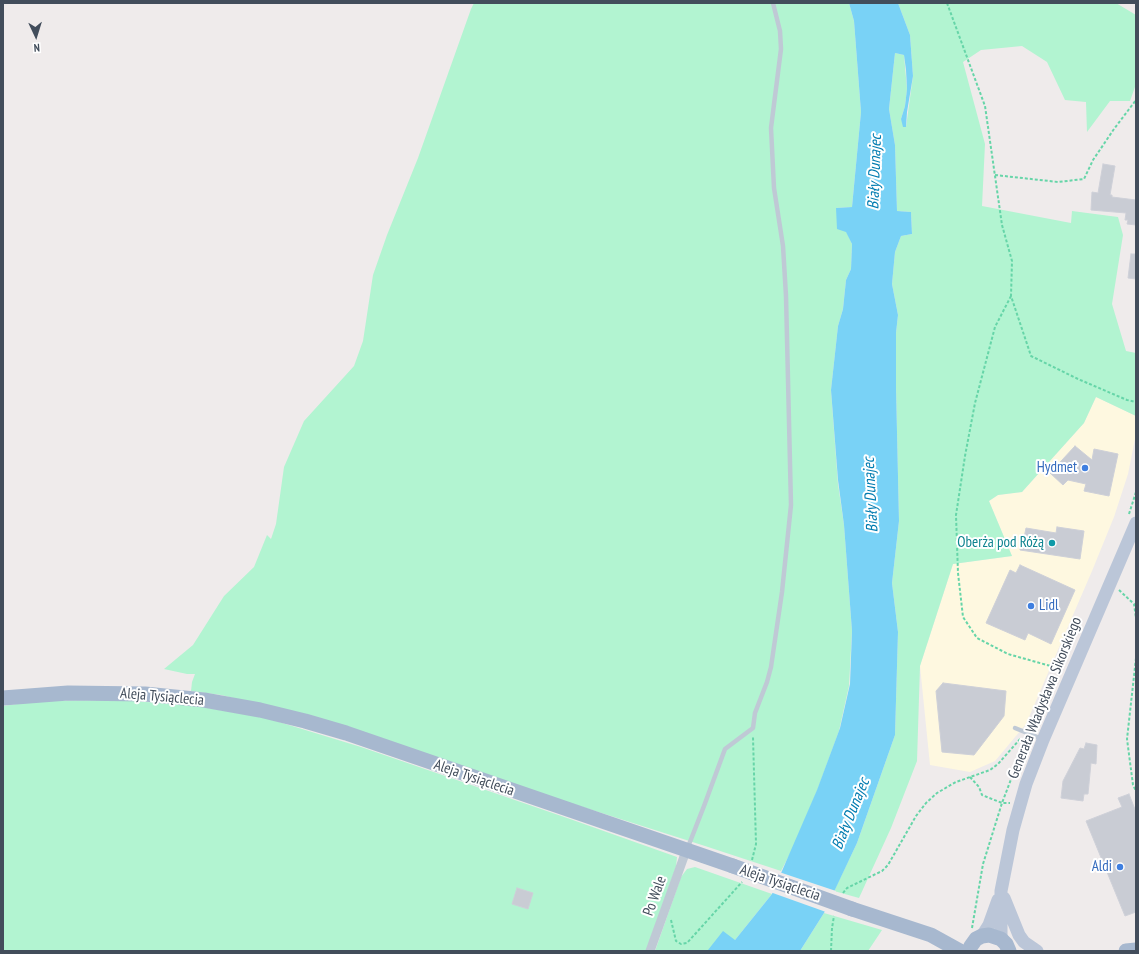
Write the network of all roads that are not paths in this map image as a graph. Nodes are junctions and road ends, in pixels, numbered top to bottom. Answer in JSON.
{"nodes":[{"id":1,"x":773,"y":3,"type":"edge"},
{"id":2,"x":1132,"y":520,"type":"edge"},
{"id":3,"x":3,"y":698,"type":"edge"},
{"id":4,"x":1015,"y":728,"type":"dead end"},
{"id":5,"x":1043,"y":740,"type":"junction"},
{"id":6,"x":686,"y":851,"type":"junction"},
{"id":7,"x":1001,"y":891,"type":"junction"},
{"id":8,"x":930,"y":935,"type":"junction"},
{"id":9,"x":974,"y":940,"type":"edge"},
{"id":10,"x":1007,"y":946,"type":"edge"},
{"id":11,"x":1136,"y":950,"type":"edge"},
{"id":12,"x":650,"y":951,"type":"edge"},
{"id":13,"x":960,"y":951,"type":"edge"},
{"id":14,"x":1037,"y":951,"type":"edge"},
{"id":15,"x":1126,"y":951,"type":"edge"}],
"edges":[{"from":1,"to":6,"type":"lane"},
{"from":2,"to":5,"type":"street","name":"Generała Władysława Sikorskiego"},
{"from":3,"to":6,"type":"main road","name":"Aleja Tysiąclecia"},
{"from":4,"to":5,"type":"lane"},
{"from":5,"to":7,"type":"street","name":"Generała Władysława Sikorskiego"},
{"from":6,"to":8,"type":"main road","name":"Aleja Tysiąclecia","bridge":true},
{"from":6,"to":12,"type":"street","name":"Po Wale"},
{"from":7,"to":9,"type":"street","name":"Generała Władysława Sikorskiego"},
{"from":7,"to":10,"type":"street","name":"Generała Władysława Sikorskiego"},
{"from":7,"to":14,"type":"street"},
{"from":8,"to":9,"type":"main road","name":"Aleja Tysiąclecia"},
{"from":8,"to":13,"type":"main road","name":"Aleja Tysiąclecia"},
{"from":9,"to":10,"type":"main road","name":"Aleja Tysiąclecia"},
{"from":11,"to":15,"type":"main road"}]}
